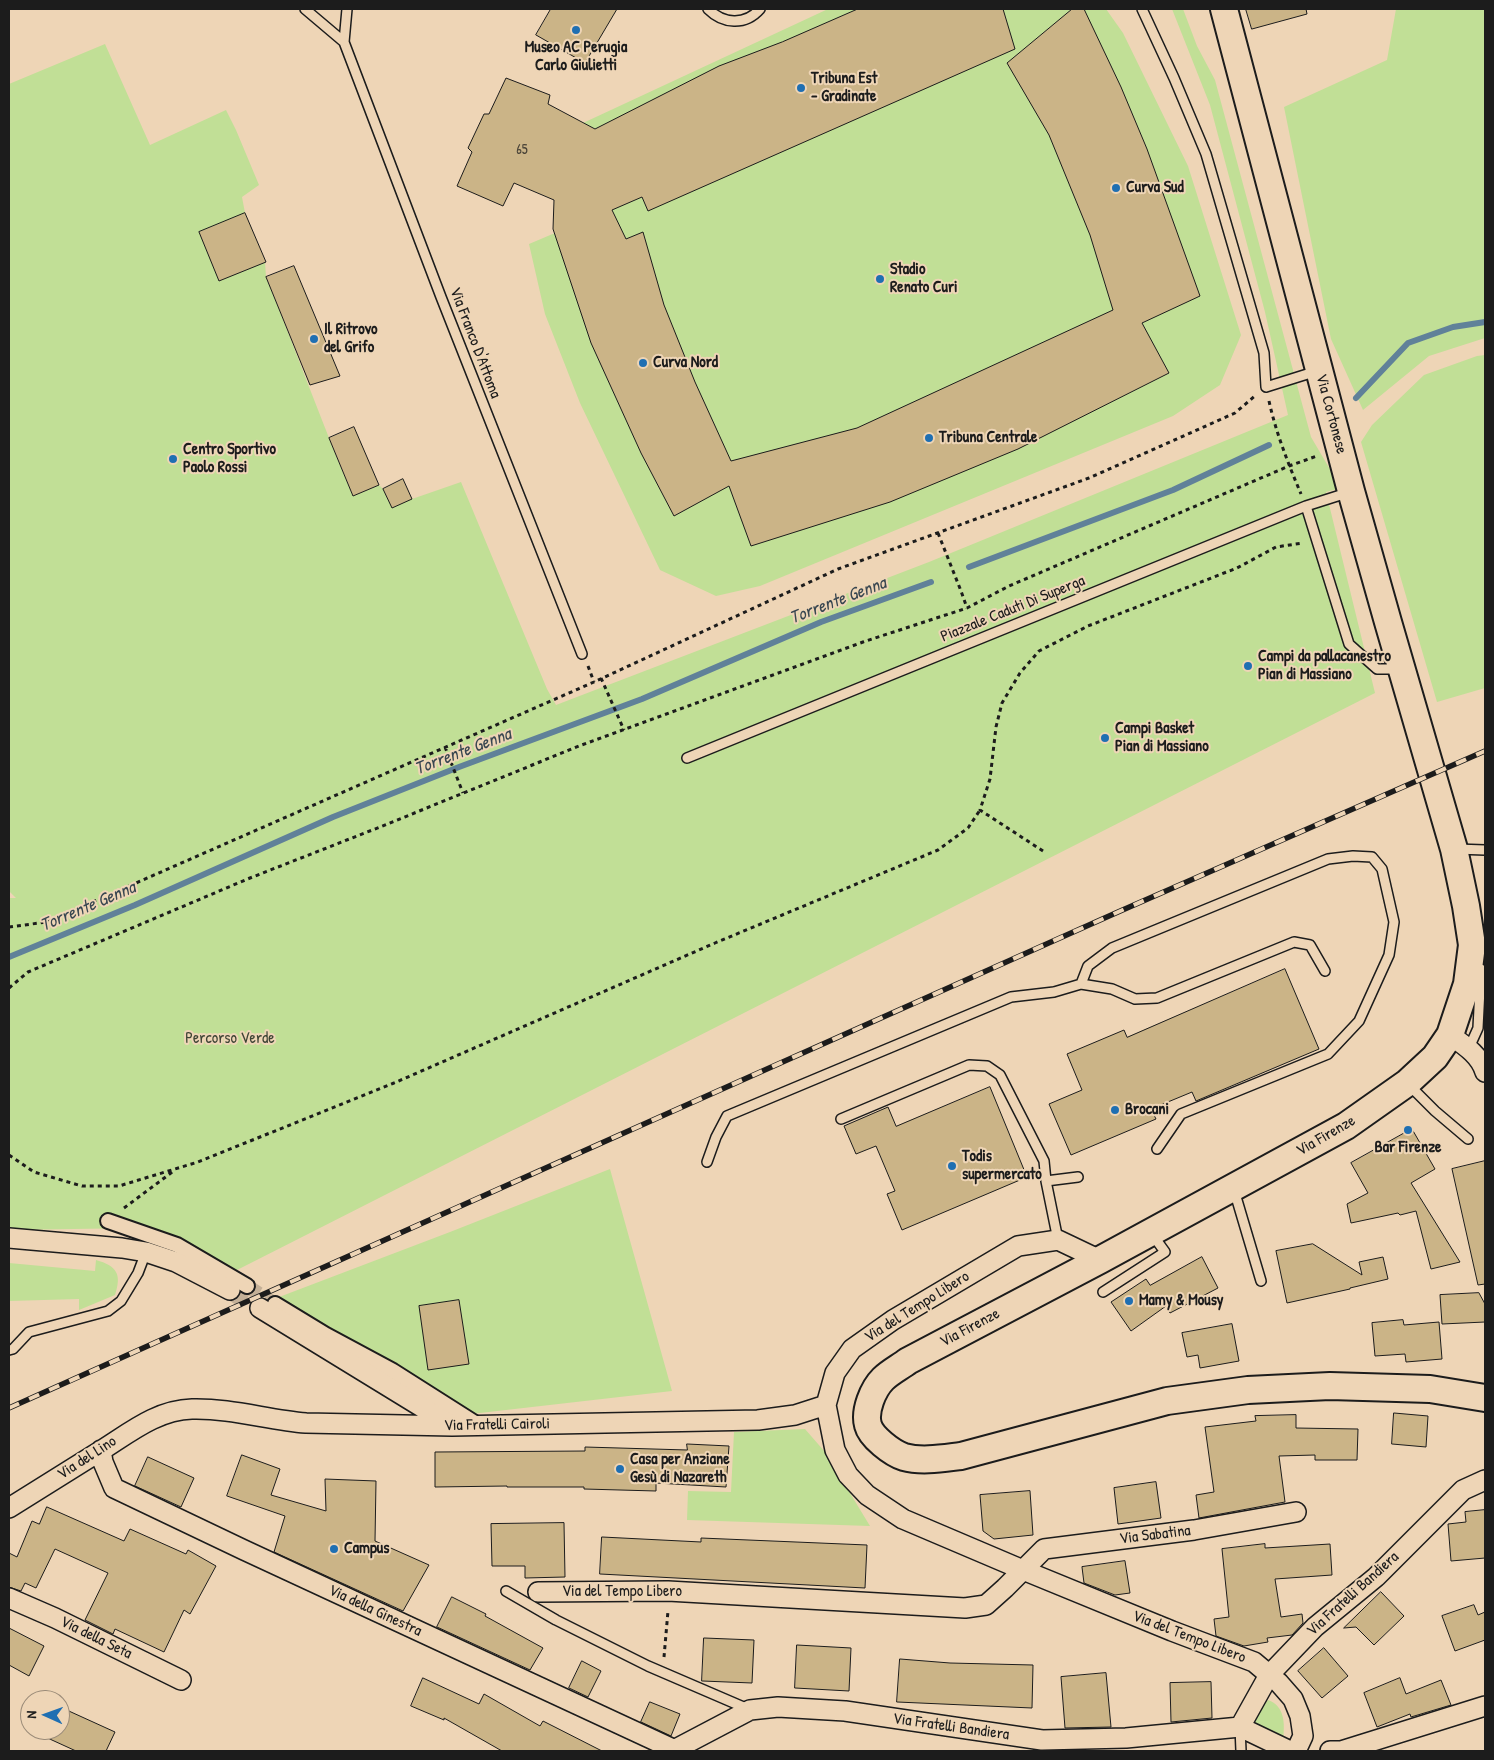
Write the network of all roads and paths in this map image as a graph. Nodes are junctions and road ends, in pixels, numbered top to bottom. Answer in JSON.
{"nodes":[{"id":1,"x":305,"y":9,"type":"edge"},
{"id":2,"x":347,"y":9,"type":"edge"},
{"id":3,"x":708,"y":9,"type":"edge"},
{"id":4,"x":760,"y":9,"type":"edge"},
{"id":5,"x":1142,"y":9,"type":"edge"},
{"id":6,"x":1224,"y":9,"type":"edge"},
{"id":7,"x":344,"y":42,"type":"junction"},
{"id":8,"x":1320,"y":370,"type":"junction"},
{"id":9,"x":1266,"y":387,"type":"junction"},
{"id":10,"x":1289,"y":466,"type":"junction"},
{"id":11,"x":1351,"y":491,"type":"junction"},
{"id":12,"x":1306,"y":506,"type":"junction"},
{"id":13,"x":938,"y":533,"type":"junction"},
{"id":14,"x":1318,"y":541,"type":"junction"},
{"id":15,"x":967,"y":608,"type":"junction"},
{"id":16,"x":582,"y":654,"type":"dead end"},
{"id":17,"x":1402,"y":669,"type":"junction"},
{"id":18,"x":601,"y":678,"type":"junction"},
{"id":19,"x":624,"y":730,"type":"junction"},
{"id":20,"x":445,"y":747,"type":"junction"},
{"id":21,"x":687,"y":758,"type":"dead end"},
{"id":22,"x":463,"y":793,"type":"junction"},
{"id":23,"x":980,"y":810,"type":"junction"},
{"id":24,"x":1445,"y":817,"type":"joint"},
{"id":25,"x":1454,"y":849,"type":"junction"},
{"id":26,"x":1485,"y":850,"type":"edge"},
{"id":27,"x":1043,"y":851,"type":"dead end"},
{"id":28,"x":9,"y":927,"type":"edge"},
{"id":29,"x":1481,"y":960,"type":"dead end"},
{"id":30,"x":1324,"y":971,"type":"dead end"},
{"id":31,"x":1081,"y":984,"type":"junction"},
{"id":32,"x":9,"y":988,"type":"edge"},
{"id":33,"x":1459,"y":1041,"type":"junction"},
{"id":34,"x":1485,"y":1072,"type":"edge"},
{"id":35,"x":1408,"y":1083,"type":"junction"},
{"id":36,"x":841,"y":1119,"type":"dead end"},
{"id":37,"x":1468,"y":1139,"type":"dead end"},
{"id":38,"x":1157,"y":1149,"type":"dead end"},
{"id":39,"x":9,"y":1155,"type":"edge"},
{"id":40,"x":707,"y":1162,"type":"dead end"},
{"id":41,"x":177,"y":1168,"type":"junction"},
{"id":42,"x":1078,"y":1177,"type":"dead end"},
{"id":43,"x":1046,"y":1181,"type":"junction"},
{"id":44,"x":1233,"y":1187,"type":"junction"},
{"id":45,"x":108,"y":1221,"type":"joint"},
{"id":46,"x":1150,"y":1232,"type":"junction"},
{"id":47,"x":9,"y":1238,"type":"edge"},
{"id":48,"x":1058,"y":1240,"type":"junction"},
{"id":49,"x":146,"y":1252,"type":"junction"},
{"id":50,"x":1100,"y":1260,"type":"junction"},
{"id":51,"x":1261,"y":1281,"type":"dead end"},
{"id":52,"x":239,"y":1288,"type":"joint"},
{"id":53,"x":1103,"y":1292,"type":"dead end"},
{"id":54,"x":267,"y":1306,"type":"joint"},
{"id":55,"x":9,"y":1350,"type":"edge"},
{"id":56,"x":1485,"y":1398,"type":"edge"},
{"id":57,"x":826,"y":1405,"type":"junction"},
{"id":58,"x":168,"y":1412,"type":"joint"},
{"id":59,"x":478,"y":1425,"type":"junction"},
{"id":60,"x":452,"y":1426,"type":"junction"},
{"id":61,"x":102,"y":1450,"type":"junction"},
{"id":62,"x":1485,"y":1480,"type":"edge"},
{"id":63,"x":9,"y":1508,"type":"edge"},
{"id":64,"x":1296,"y":1512,"type":"dead end"},
{"id":65,"x":1023,"y":1570,"type":"junction"},
{"id":66,"x":506,"y":1591,"type":"dead end"},
{"id":67,"x":668,"y":1591,"type":"junction"},
{"id":68,"x":538,"y":1592,"type":"dead end"},
{"id":69,"x":9,"y":1598,"type":"edge"},
{"id":70,"x":662,"y":1672,"type":"junction"},
{"id":71,"x":1269,"y":1675,"type":"junction"},
{"id":72,"x":181,"y":1680,"type":"dead end"},
{"id":73,"x":1485,"y":1706,"type":"edge"},
{"id":74,"x":750,"y":1710,"type":"junction"},
{"id":75,"x":1240,"y":1727,"type":"junction"},
{"id":76,"x":673,"y":1750,"type":"edge"},
{"id":77,"x":1241,"y":1751,"type":"edge"},
{"id":78,"x":1290,"y":1751,"type":"edge"},
{"id":79,"x":1296,"y":1751,"type":"edge"},
{"id":80,"x":1330,"y":1751,"type":"edge"}],
"edges":[{"from":1,"to":7,"type":"lane","name":"Via Franco D'Attoma"},
{"from":2,"to":7,"type":"lane","name":"Via Franco D'Attoma"},
{"from":3,"to":4,"type":"lane"},
{"from":5,"to":9,"type":"lane"},
{"from":6,"to":8,"type":"main road","name":"Via Cortonese"},
{"from":7,"to":16,"type":"lane","name":"Via Franco D'Attoma"},
{"from":8,"to":9,"type":"lane"},
{"from":8,"to":11,"type":"main road","name":"Via Cortonese"},
{"from":9,"to":10,"type":"path"},
{"from":9,"to":13,"type":"path"},
{"from":10,"to":12,"type":"path"},
{"from":10,"to":15,"type":"path"},
{"from":11,"to":12,"type":"lane","name":"Piazzale Caduti Di Superga"},
{"from":11,"to":17,"type":"main road","name":"Via Cortonese"},
{"from":12,"to":14,"type":"lane"},
{"from":12,"to":21,"type":"lane","name":"Piazzale Caduti Di Superga"},
{"from":13,"to":15,"type":"path"},
{"from":13,"to":18,"type":"path"},
{"from":14,"to":17,"type":"lane"},
{"from":14,"to":23,"type":"path"},
{"from":15,"to":19,"type":"path"},
{"from":17,"to":24,"type":"main road","name":"Via Cortonese"},
{"from":18,"to":19,"type":"path"},
{"from":18,"to":20,"type":"path"},
{"from":19,"to":22,"type":"path"},
{"from":20,"to":22,"type":"path"},
{"from":20,"to":28,"type":"path"},
{"from":22,"to":32,"type":"path"},
{"from":23,"to":27,"type":"path"},
{"from":23,"to":41,"type":"path"},
{"from":24,"to":25,"type":"main road","name":"Via Firenze"},
{"from":25,"to":26,"type":"lane"},
{"from":25,"to":33,"type":"main road","name":"Via Firenze"},
{"from":29,"to":33,"type":"lane"},
{"from":30,"to":31,"type":"lane"},
{"from":31,"to":38,"type":"lane"},
{"from":31,"to":40,"type":"lane"},
{"from":33,"to":34,"type":"street"},
{"from":33,"to":35,"type":"main road","name":"Via Firenze"},
{"from":35,"to":37,"type":"lane"},
{"from":35,"to":44,"type":"main road","name":"Via Firenze"},
{"from":36,"to":43,"type":"lane"},
{"from":39,"to":41,"type":"path"},
{"from":41,"to":45,"type":"path"},
{"from":42,"to":43,"type":"lane"},
{"from":43,"to":48,"type":"lane"},
{"from":44,"to":46,"type":"main road","name":"Via Firenze"},
{"from":44,"to":51,"type":"lane"},
{"from":45,"to":52,"type":"street"},
{"from":46,"to":50,"type":"main road","name":"Via Firenze"},
{"from":46,"to":53,"type":"lane"},
{"from":47,"to":49,"type":"street"},
{"from":48,"to":50,"type":"street"},
{"from":48,"to":57,"type":"street","name":"Via del Tempo Libero"},
{"from":49,"to":52,"type":"street"},
{"from":49,"to":55,"type":"lane"},
{"from":50,"to":56,"type":"main road","name":"Via Firenze"},
{"from":54,"to":59,"type":"street"},
{"from":54,"to":60,"type":"street"},
{"from":57,"to":59,"type":"street","name":"Via Fratelli Cairoli"},
{"from":57,"to":65,"type":"street","name":"Via del Tempo Libero"},
{"from":58,"to":60,"type":"street","name":"Via Fratelli Cairoli"},
{"from":58,"to":61,"type":"street","name":"Via del Lino"},
{"from":59,"to":60,"type":"street","name":"Via Fratelli Cairoli"},
{"from":61,"to":63,"type":"street","name":"Via del Lino"},
{"from":61,"to":76,"type":"street","name":"Via della Ginestra"},
{"from":62,"to":71,"type":"street","name":"Via Fratelli Bandiera"},
{"from":64,"to":65,"type":"street","name":"Via Sabatina"},
{"from":65,"to":67,"type":"street","name":"Via del Tempo Libero"},
{"from":65,"to":71,"type":"street","name":"Via del Tempo Libero"},
{"from":66,"to":70,"type":"lane"},
{"from":67,"to":68,"type":"street","name":"Via del Tempo Libero"},
{"from":67,"to":70,"type":"path"},
{"from":69,"to":72,"type":"street","name":"Via della Seta"},
{"from":70,"to":74,"type":"lane"},
{"from":71,"to":75,"type":"street","name":"Via Fratelli Bandiera"},
{"from":71,"to":79,"type":"street","name":"Via del Tempo Libero"},
{"from":73,"to":80,"type":"street"},
{"from":74,"to":75,"type":"street","name":"Via Fratelli Bandiera"},
{"from":74,"to":76,"type":"street","name":"Via Fratelli Bandiera"},
{"from":75,"to":77,"type":"lane"},
{"from":75,"to":78,"type":"street"}]}
